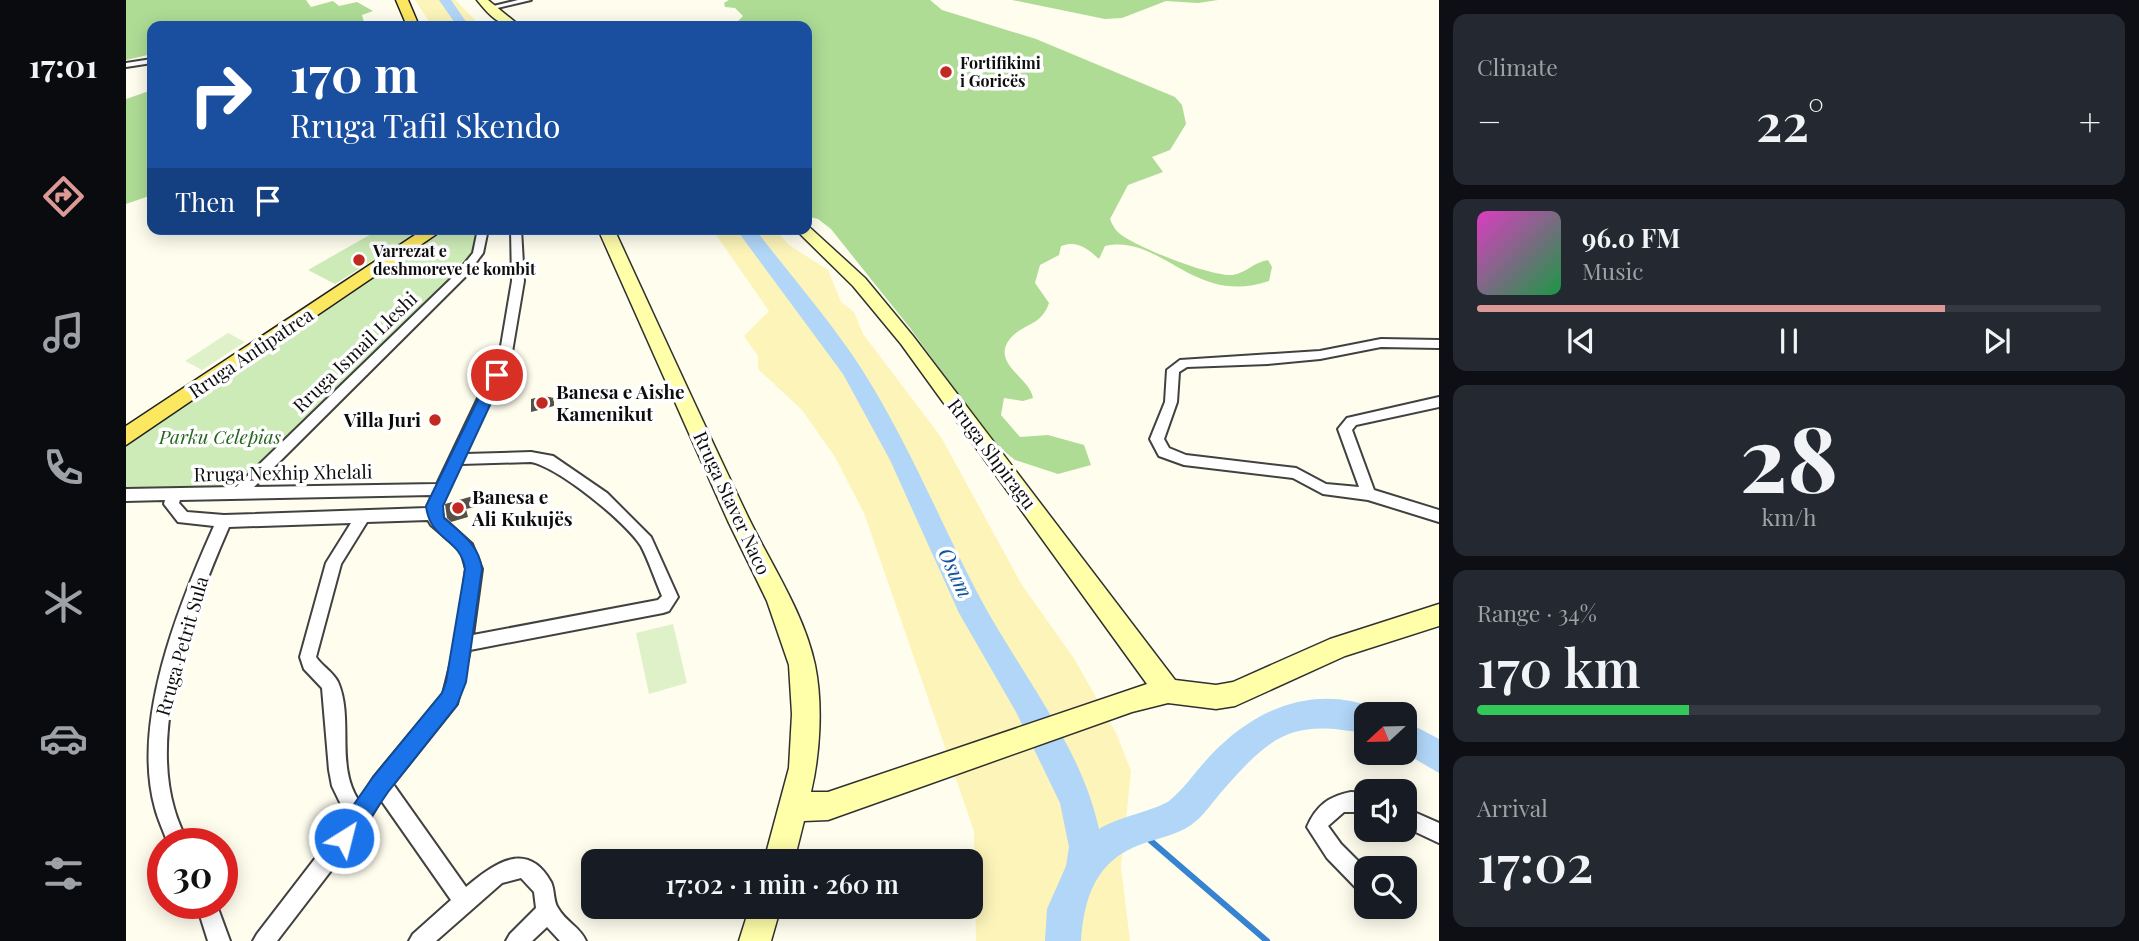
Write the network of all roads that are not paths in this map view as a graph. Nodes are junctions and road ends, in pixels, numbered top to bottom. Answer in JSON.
{"nodes":[{"id":1,"x":402,"y":0,"type":"edge"},
{"id":2,"x":528,"y":0,"type":"edge"},
{"id":3,"x":486,"y":4,"type":"edge"},
{"id":4,"x":411,"y":21,"type":"edge"},
{"id":5,"x":508,"y":21,"type":"edge"},
{"id":6,"x":147,"y":62,"type":"edge"},
{"id":7,"x":126,"y":65,"type":"edge"},
{"id":8,"x":427,"y":235,"type":"edge"},
{"id":9,"x":436,"y":235,"type":"edge"},
{"id":10,"x":482,"y":235,"type":"edge"},
{"id":11,"x":516,"y":235,"type":"edge"},
{"id":12,"x":609,"y":235,"type":"edge"},
{"id":13,"x":809,"y":235,"type":"edge"},
{"id":14,"x":376,"y":270,"type":"junction"},
{"id":15,"x":1439,"y":344,"type":"edge"},
{"id":16,"x":1439,"y":402,"type":"edge"},
{"id":17,"x":126,"y":437,"type":"edge"},
{"id":18,"x":456,"y":459,"type":"junction"},
{"id":19,"x":440,"y":489,"type":"junction"},
{"id":20,"x":239,"y":493,"type":"junction"},
{"id":21,"x":126,"y":495,"type":"edge"},
{"id":22,"x":174,"y":495,"type":"junction"},
{"id":23,"x":1368,"y":495,"type":"junction"},
{"id":24,"x":434,"y":514,"type":"junction"},
{"id":25,"x":363,"y":516,"type":"junction"},
{"id":26,"x":1439,"y":516,"type":"edge"},
{"id":27,"x":225,"y":521,"type":"junction"},
{"id":28,"x":1439,"y":615,"type":"edge"},
{"id":29,"x":464,"y":644,"type":"junction"},
{"id":30,"x":1168,"y":691,"type":"junction"},
{"id":31,"x":381,"y":784,"type":"junction"},
{"id":32,"x":1354,"y":801,"type":"edge"},
{"id":33,"x":795,"y":807,"type":"junction"},
{"id":34,"x":359,"y":818,"type":"junction"},
{"id":35,"x":1417,"y":823,"type":"edge"},
{"id":36,"x":172,"y":828,"type":"edge"},
{"id":37,"x":1439,"y":833,"type":"edge"},
{"id":38,"x":783,"y":849,"type":"edge"},
{"id":39,"x":1354,"y":872,"type":"edge"},
{"id":40,"x":464,"y":901,"type":"junction"},
{"id":41,"x":547,"y":912,"type":"junction"},
{"id":42,"x":211,"y":919,"type":"edge"},
{"id":43,"x":762,"y":919,"type":"edge"},
{"id":44,"x":219,"y":941,"type":"edge"},
{"id":45,"x":264,"y":941,"type":"edge"},
{"id":46,"x":420,"y":941,"type":"edge"},
{"id":47,"x":517,"y":941,"type":"edge"},
{"id":48,"x":575,"y":941,"type":"edge"},
{"id":49,"x":755,"y":941,"type":"edge"}],
"edges":[{"from":1,"to":4,"type":"main road"},
{"from":2,"to":3,"type":"street"},
{"from":3,"to":5,"type":"street"},
{"from":6,"to":7,"type":"street"},
{"from":8,"to":14,"type":"main road","name":"Rruga Antipatrea"},
{"from":9,"to":14,"type":"main road","name":"Rruga Antipatrea"},
{"from":10,"to":20,"type":"street","name":"Rruga Ismail Lleshi"},
{"from":11,"to":18,"type":"street"},
{"from":12,"to":33,"type":"street","name":"Rruga Staver Naco"},
{"from":13,"to":30,"type":"street","name":"Rruga Shpiragu"},
{"from":14,"to":17,"type":"main road","name":"Rruga Antipatrea"},
{"from":15,"to":23,"type":"street"},
{"from":16,"to":23,"type":"street"},
{"from":18,"to":19,"type":"street"},
{"from":18,"to":29,"type":"street"},
{"from":19,"to":20,"type":"street","name":"Rruga Nexhip Xhelali"},
{"from":19,"to":24,"type":"street"},
{"from":20,"to":22,"type":"street","name":"Rruga Nexhip Xhelali"},
{"from":21,"to":22,"type":"street","name":"Rruga Nexhip Xhelali"},
{"from":22,"to":27,"type":"street"},
{"from":23,"to":26,"type":"street"},
{"from":24,"to":25,"type":"street"},
{"from":24,"to":29,"type":"street"},
{"from":25,"to":27,"type":"street"},
{"from":25,"to":34,"type":"street"},
{"from":27,"to":36,"type":"street","name":"Rruga Petrit Sula"},
{"from":28,"to":30,"type":"street"},
{"from":29,"to":31,"type":"street"},
{"from":30,"to":33,"type":"street"},
{"from":31,"to":34,"type":"street"},
{"from":31,"to":40,"type":"street"},
{"from":32,"to":39,"type":"street"},
{"from":33,"to":38,"type":"street"},
{"from":34,"to":45,"type":"street"},
{"from":35,"to":37,"type":"street"},
{"from":40,"to":41,"type":"street"},
{"from":40,"to":46,"type":"street"},
{"from":41,"to":47,"type":"street"},
{"from":41,"to":48,"type":"street"},
{"from":42,"to":44,"type":"street"},
{"from":43,"to":49,"type":"street"}]}
